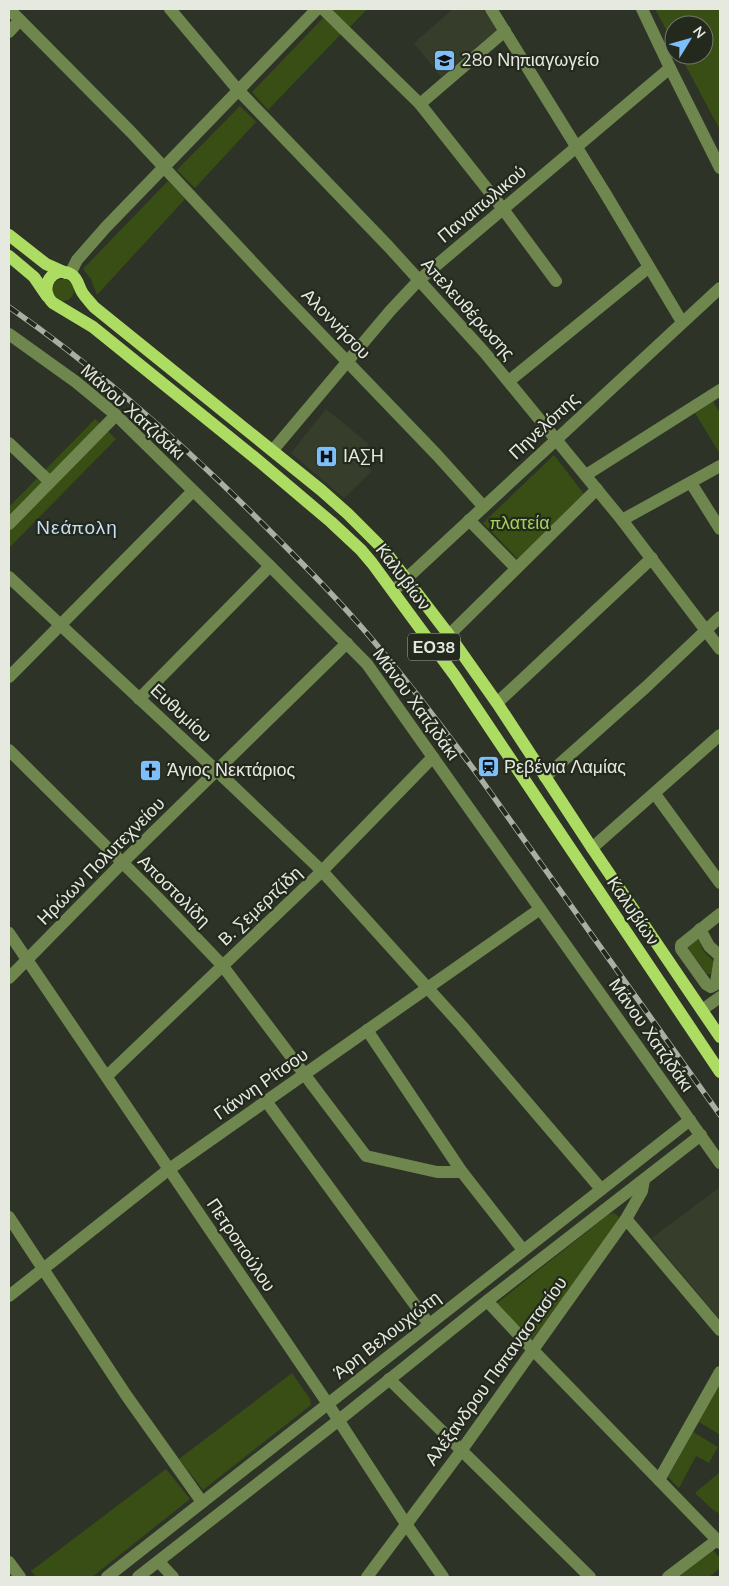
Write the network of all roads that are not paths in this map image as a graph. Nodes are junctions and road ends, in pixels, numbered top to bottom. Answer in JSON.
{"nodes":[{"id":1,"x":9,"y":9,"type":"edge"},
{"id":2,"x":170,"y":9,"type":"edge"},
{"id":3,"x":317,"y":9,"type":"edge"},
{"id":4,"x":323,"y":9,"type":"edge"},
{"id":5,"x":491,"y":9,"type":"edge"},
{"id":6,"x":642,"y":9,"type":"edge"},
{"id":7,"x":20,"y":20,"type":"junction"},
{"id":8,"x":505,"y":30,"type":"junction"},
{"id":9,"x":9,"y":32,"type":"edge"},
{"id":10,"x":670,"y":68,"type":"junction"},
{"id":11,"x":238,"y":90,"type":"junction"},
{"id":12,"x":420,"y":104,"type":"junction"},
{"id":13,"x":577,"y":147,"type":"junction"},
{"id":14,"x":163,"y":166,"type":"junction"},
{"id":15,"x":720,"y":168,"type":"edge"},
{"id":16,"x":503,"y":209,"type":"junction"},
{"id":17,"x":9,"y":235,"type":"edge"},
{"id":18,"x":9,"y":256,"type":"edge"},
{"id":19,"x":649,"y":267,"type":"junction"},
{"id":20,"x":68,"y":273,"type":"junction"},
{"id":21,"x":419,"y":280,"type":"junction"},
{"id":22,"x":556,"y":281,"type":"dead end"},
{"id":23,"x":80,"y":286,"type":"junction"},
{"id":24,"x":720,"y":288,"type":"edge"},
{"id":25,"x":53,"y":302,"type":"junction"},
{"id":26,"x":682,"y":322,"type":"junction"},
{"id":27,"x":9,"y":334,"type":"edge"},
{"id":28,"x":348,"y":362,"type":"junction"},
{"id":29,"x":509,"y":381,"type":"junction"},
{"id":30,"x":720,"y":390,"type":"edge"},
{"id":31,"x":116,"y":415,"type":"junction"},
{"id":32,"x":557,"y":439,"type":"junction"},
{"id":33,"x":9,"y":443,"type":"edge"},
{"id":34,"x":273,"y":450,"type":"junction"},
{"id":35,"x":720,"y":466,"type":"edge"},
{"id":36,"x":586,"y":475,"type":"junction"},
{"id":37,"x":50,"y":482,"type":"junction"},
{"id":38,"x":691,"y":482,"type":"junction"},
{"id":39,"x":597,"y":488,"type":"junction"},
{"id":40,"x":193,"y":491,"type":"junction"},
{"id":41,"x":484,"y":506,"type":"junction"},
{"id":42,"x":469,"y":520,"type":"junction"},
{"id":43,"x":622,"y":520,"type":"junction"},
{"id":44,"x":9,"y":524,"type":"edge"},
{"id":45,"x":720,"y":529,"type":"edge"},
{"id":46,"x":652,"y":558,"type":"junction"},
{"id":47,"x":270,"y":566,"type":"junction"},
{"id":48,"x":516,"y":568,"type":"junction"},
{"id":49,"x":9,"y":577,"type":"edge"},
{"id":50,"x":406,"y":578,"type":"junction"},
{"id":51,"x":392,"y":591,"type":"junction"},
{"id":52,"x":720,"y":617,"type":"edge"},
{"id":53,"x":60,"y":625,"type":"junction"},
{"id":54,"x":706,"y":630,"type":"junction"},
{"id":55,"x":449,"y":636,"type":"junction"},
{"id":56,"x":347,"y":644,"type":"junction"},
{"id":57,"x":720,"y":649,"type":"edge"},
{"id":58,"x":9,"y":677,"type":"edge"},
{"id":59,"x":139,"y":699,"type":"junction"},
{"id":60,"x":497,"y":703,"type":"junction"},
{"id":61,"x":720,"y":735,"type":"edge"},
{"id":62,"x":9,"y":750,"type":"edge"},
{"id":63,"x":433,"y":757,"type":"junction"},
{"id":64,"x":217,"y":771,"type":"junction"},
{"id":65,"x":545,"y":776,"type":"junction"},
{"id":66,"x":655,"y":794,"type":"junction"},
{"id":67,"x":592,"y":848,"type":"junction"},
{"id":68,"x":122,"y":863,"type":"junction"},
{"id":69,"x":322,"y":871,"type":"junction"},
{"id":70,"x":720,"y":882,"type":"edge"},
{"id":71,"x":540,"y":910,"type":"junction"},
{"id":72,"x":720,"y":914,"type":"edge"},
{"id":73,"x":700,"y":929,"type":"junction"},
{"id":74,"x":9,"y":933,"type":"edge"},
{"id":75,"x":720,"y":957,"type":"edge"},
{"id":76,"x":27,"y":960,"type":"junction"},
{"id":77,"x":222,"y":965,"type":"junction"},
{"id":78,"x":9,"y":978,"type":"edge"},
{"id":79,"x":428,"y":988,"type":"junction"},
{"id":80,"x":720,"y":997,"type":"edge"},
{"id":81,"x":702,"y":1010,"type":"junction"},
{"id":82,"x":367,"y":1030,"type":"junction"},
{"id":83,"x":720,"y":1037,"type":"edge"},
{"id":84,"x":720,"y":1072,"type":"edge"},
{"id":85,"x":304,"y":1075,"type":"junction"},
{"id":86,"x":107,"y":1076,"type":"junction"},
{"id":87,"x":266,"y":1101,"type":"junction"},
{"id":88,"x":690,"y":1120,"type":"junction"},
{"id":89,"x":701,"y":1135,"type":"junction"},
{"id":90,"x":720,"y":1163,"type":"edge"},
{"id":91,"x":168,"y":1170,"type":"junction"},
{"id":92,"x":462,"y":1172,"type":"junction"},
{"id":93,"x":644,"y":1180,"type":"junction"},
{"id":94,"x":601,"y":1190,"type":"junction"},
{"id":95,"x":9,"y":1217,"type":"edge"},
{"id":96,"x":626,"y":1219,"type":"junction"},
{"id":97,"x":522,"y":1250,"type":"junction"},
{"id":98,"x":42,"y":1270,"type":"junction"},
{"id":99,"x":9,"y":1296,"type":"edge"},
{"id":100,"x":487,"y":1301,"type":"junction"},
{"id":101,"x":429,"y":1324,"type":"junction"},
{"id":102,"x":720,"y":1330,"type":"edge"},
{"id":103,"x":533,"y":1350,"type":"junction"},
{"id":104,"x":720,"y":1372,"type":"edge"},
{"id":105,"x":389,"y":1379,"type":"junction"},
{"id":106,"x":328,"y":1404,"type":"junction"},
{"id":107,"x":339,"y":1420,"type":"junction"},
{"id":108,"x":461,"y":1451,"type":"junction"},
{"id":109,"x":659,"y":1480,"type":"junction"},
{"id":110,"x":202,"y":1502,"type":"junction"},
{"id":111,"x":406,"y":1524,"type":"junction"},
{"id":112,"x":719,"y":1542,"type":"edge"},
{"id":113,"x":9,"y":1562,"type":"edge"},
{"id":114,"x":159,"y":1562,"type":"junction"},
{"id":115,"x":441,"y":1576,"type":"edge"},
{"id":116,"x":20,"y":1577,"type":"edge"},
{"id":117,"x":107,"y":1577,"type":"edge"},
{"id":118,"x":138,"y":1577,"type":"edge"},
{"id":119,"x":173,"y":1577,"type":"edge"},
{"id":120,"x":368,"y":1577,"type":"edge"},
{"id":121,"x":590,"y":1577,"type":"edge"},
{"id":122,"x":668,"y":1577,"type":"edge"}],
"edges":[{"from":1,"to":7,"type":"street","name":"Αλοννήσου"},
{"from":2,"to":11,"type":"street","name":"Απελευθέρωσης"},
{"from":3,"to":11,"type":"street"},
{"from":4,"to":12,"type":"street"},
{"from":5,"to":8,"type":"street"},
{"from":6,"to":10,"type":"street"},
{"from":7,"to":9,"type":"street"},
{"from":7,"to":14,"type":"street","name":"Αλοννήσου"},
{"from":8,"to":12,"type":"street"},
{"from":8,"to":13,"type":"street"},
{"from":10,"to":13,"type":"street","name":"Παναιτωλικού"},
{"from":10,"to":15,"type":"street"},
{"from":11,"to":14,"type":"street"},
{"from":11,"to":21,"type":"street","name":"Απελευθέρωσης"},
{"from":12,"to":16,"type":"street"},
{"from":13,"to":16,"type":"street","name":"Παναιτωλικού"},
{"from":13,"to":19,"type":"street"},
{"from":14,"to":20,"type":"street"},
{"from":14,"to":28,"type":"street","name":"Αλοννήσου"},
{"from":16,"to":21,"type":"street","name":"Παναιτωλικού"},
{"from":16,"to":22,"type":"street"},
{"from":17,"to":20,"type":"main road","number":"ΕΟ38"},
{"from":18,"to":25,"type":"main road","name":"Καλυβίων","number":"ΕΟ38"},
{"from":19,"to":26,"type":"street"},
{"from":19,"to":29,"type":"street"},
{"from":20,"to":23,"type":"main road","number":"ΕΟ38"},
{"from":20,"to":25,"type":"main road"},
{"from":21,"to":28,"type":"street","name":"Παναιτωλικού"},
{"from":21,"to":29,"type":"street","name":"Απελευθέρωσης"},
{"from":23,"to":25,"type":"main road"},
{"from":23,"to":34,"type":"main road","name":"Καλυβίων","number":"ΕΟ38"},
{"from":24,"to":26,"type":"street","name":"Πηνελόπης"},
{"from":25,"to":51,"type":"main road","name":"Καλυβίων","number":"ΕΟ38"},
{"from":26,"to":32,"type":"street","name":"Πηνελόπης"},
{"from":27,"to":31,"type":"street","name":"Μάνου Χατζιδάκι"},
{"from":28,"to":34,"type":"street","name":"Παναιτωλικού"},
{"from":28,"to":41,"type":"street","name":"Αλοννήσου"},
{"from":29,"to":32,"type":"street","name":"Απελευθέρωσης"},
{"from":30,"to":36,"type":"street"},
{"from":31,"to":37,"type":"street"},
{"from":31,"to":40,"type":"street","name":"Μάνου Χατζιδάκι"},
{"from":32,"to":36,"type":"street","name":"Απελευθέρωσης"},
{"from":32,"to":41,"type":"street","name":"Πηνελόπης"},
{"from":33,"to":37,"type":"street"},
{"from":34,"to":50,"type":"main road","name":"Καλυβίων","number":"ΕΟ38"},
{"from":35,"to":38,"type":"street"},
{"from":36,"to":39,"type":"street","name":"Απελευθέρωσης"},
{"from":37,"to":44,"type":"street"},
{"from":38,"to":43,"type":"street"},
{"from":38,"to":45,"type":"street"},
{"from":39,"to":43,"type":"street","name":"Απελευθέρωσης"},
{"from":39,"to":48,"type":"street"},
{"from":40,"to":47,"type":"street","name":"Μάνου Χατζιδάκι"},
{"from":40,"to":53,"type":"street"},
{"from":41,"to":42,"type":"street","name":"Πηνελόπης"},
{"from":42,"to":48,"type":"street"},
{"from":42,"to":50,"type":"street","name":"Πηνελόπης"},
{"from":43,"to":46,"type":"street","name":"Απελευθέρωσης"},
{"from":46,"to":54,"type":"street","name":"Απελευθέρωσης"},
{"from":46,"to":60,"type":"street"},
{"from":47,"to":56,"type":"street","name":"Μάνου Χατζιδάκι"},
{"from":47,"to":59,"type":"street"},
{"from":48,"to":55,"type":"street"},
{"from":49,"to":53,"type":"street","name":"Ευθυμίου"},
{"from":50,"to":51,"type":"street","name":"Πηνελόπης"},
{"from":50,"to":55,"type":"main road","name":"Καλυβίων","number":"ΕΟ38"},
{"from":51,"to":84,"type":"main road","name":"Καλυβίων","number":"ΕΟ38"},
{"from":52,"to":54,"type":"street"},
{"from":53,"to":58,"type":"street"},
{"from":53,"to":59,"type":"street","name":"Ευθυμίου"},
{"from":54,"to":57,"type":"street","name":"Απελευθέρωσης"},
{"from":54,"to":65,"type":"street"},
{"from":55,"to":60,"type":"main road","name":"Καλυβίων","number":"ΕΟ38"},
{"from":56,"to":63,"type":"street","name":"Μάνου Χατζιδάκι"},
{"from":56,"to":64,"type":"street","name":"Ηρώων Πολυτεχνείου"},
{"from":59,"to":64,"type":"street","name":"Ευθυμίου"},
{"from":60,"to":65,"type":"main road","name":"Καλυβίων","number":"ΕΟ38"},
{"from":61,"to":66,"type":"street"},
{"from":62,"to":68,"type":"street","name":"Αποστολίδη"},
{"from":63,"to":69,"type":"street","name":"Β. Σεμερτζίδη"},
{"from":63,"to":71,"type":"street","name":"Μάνου Χατζιδάκι"},
{"from":64,"to":68,"type":"street","name":"Ηρώων Πολυτεχνείου"},
{"from":64,"to":69,"type":"street","name":"Ευθυμίου"},
{"from":65,"to":67,"type":"main road","name":"Καλυβίων","number":"ΕΟ38"},
{"from":66,"to":67,"type":"street"},
{"from":66,"to":70,"type":"street"},
{"from":67,"to":81,"type":"main road","name":"Καλυβίων","number":"ΕΟ38"},
{"from":68,"to":76,"type":"street","name":"Ηρώων Πολυτεχνείου"},
{"from":68,"to":77,"type":"street","name":"Αποστολίδη"},
{"from":69,"to":77,"type":"street","name":"Β. Σεμερτζίδη"},
{"from":69,"to":79,"type":"street","name":"Ευθυμίου"},
{"from":71,"to":79,"type":"street","name":"Γιάννη Ρίτσου"},
{"from":71,"to":88,"type":"street","name":"Μάνου Χατζιδάκι"},
{"from":72,"to":73,"type":"street"},
{"from":73,"to":75,"type":"street"},
{"from":73,"to":75,"type":"street"},
{"from":74,"to":76,"type":"street","name":"Πετροπούλου"},
{"from":76,"to":78,"type":"street","name":"Ηρώων Πολυτεχνείου"},
{"from":76,"to":86,"type":"street","name":"Πετροπούλου"},
{"from":77,"to":85,"type":"street","name":"Αποστολίδη"},
{"from":77,"to":86,"type":"street","name":"Β. Σεμερτζίδη"},
{"from":79,"to":82,"type":"street","name":"Γιάννη Ρίτσου"},
{"from":79,"to":94,"type":"street","name":"Ευθυμίου"},
{"from":80,"to":81,"type":"street"},
{"from":81,"to":83,"type":"main road","name":"Καλυβίων","number":"ΕΟ38"},
{"from":82,"to":85,"type":"street","name":"Γιάννη Ρίτσου"},
{"from":82,"to":92,"type":"street"},
{"from":85,"to":87,"type":"street","name":"Γιάννη Ρίτσου"},
{"from":85,"to":92,"type":"street","name":"Αποστολίδη"},
{"from":86,"to":91,"type":"street","name":"Πετροπούλου"},
{"from":87,"to":91,"type":"street","name":"Γιάννη Ρίτσου"},
{"from":87,"to":101,"type":"street"},
{"from":88,"to":89,"type":"street","name":"Μάνου Χατζιδάκι"},
{"from":88,"to":94,"type":"street","name":"Άρη Βελουχιώτη"},
{"from":89,"to":90,"type":"street","name":"Μάνου Χατζιδάκι"},
{"from":89,"to":93,"type":"street","name":"Άρη Βελουχιώτη"},
{"from":91,"to":98,"type":"street","name":"Γιάννη Ρίτσου"},
{"from":91,"to":106,"type":"street","name":"Πετροπούλου"},
{"from":92,"to":97,"type":"street"},
{"from":93,"to":96,"type":"street","name":"Αλέξανδρου Παπαναστασίου"},
{"from":93,"to":100,"type":"street","name":"Άρη Βελουχιώτη"},
{"from":94,"to":97,"type":"street","name":"Άρη Βελουχιώτη"},
{"from":95,"to":98,"type":"street"},
{"from":96,"to":102,"type":"street"},
{"from":96,"to":103,"type":"street","name":"Αλέξανδρου Παπαναστασίου"},
{"from":97,"to":101,"type":"street","name":"Άρη Βελουχιώτη"},
{"from":98,"to":99,"type":"street","name":"Γιάννη Ρίτσου"},
{"from":98,"to":110,"type":"street"},
{"from":100,"to":103,"type":"street"},
{"from":100,"to":105,"type":"street","name":"Άρη Βελουχιώτη"},
{"from":101,"to":106,"type":"street","name":"Άρη Βελουχιώτη"},
{"from":103,"to":108,"type":"street","name":"Αλέξανδρου Παπαναστασίου"},
{"from":103,"to":109,"type":"street"},
{"from":104,"to":109,"type":"street"},
{"from":105,"to":107,"type":"street","name":"Άρη Βελουχιώτη"},
{"from":105,"to":108,"type":"street"},
{"from":106,"to":107,"type":"street","name":"Πετροπούλου"},
{"from":106,"to":110,"type":"street","name":"Άρη Βελουχιώτη"},
{"from":107,"to":111,"type":"street","name":"Πετροπούλου"},
{"from":107,"to":114,"type":"street","name":"Άρη Βελουχιώτη"},
{"from":108,"to":111,"type":"street","name":"Αλέξανδρου Παπαναστασίου"},
{"from":108,"to":121,"type":"street"},
{"from":109,"to":112,"type":"street"},
{"from":110,"to":117,"type":"street","name":"Άρη Βελουχιώτη"},
{"from":111,"to":115,"type":"street","name":"Πετροπούλου"},
{"from":111,"to":120,"type":"street","name":"Αλέξανδρου Παπαναστασίου"},
{"from":112,"to":122,"type":"street"},
{"from":113,"to":116,"type":"street"},
{"from":114,"to":118,"type":"street","name":"Άρη Βελουχιώτη"},
{"from":114,"to":119,"type":"street"}]}
